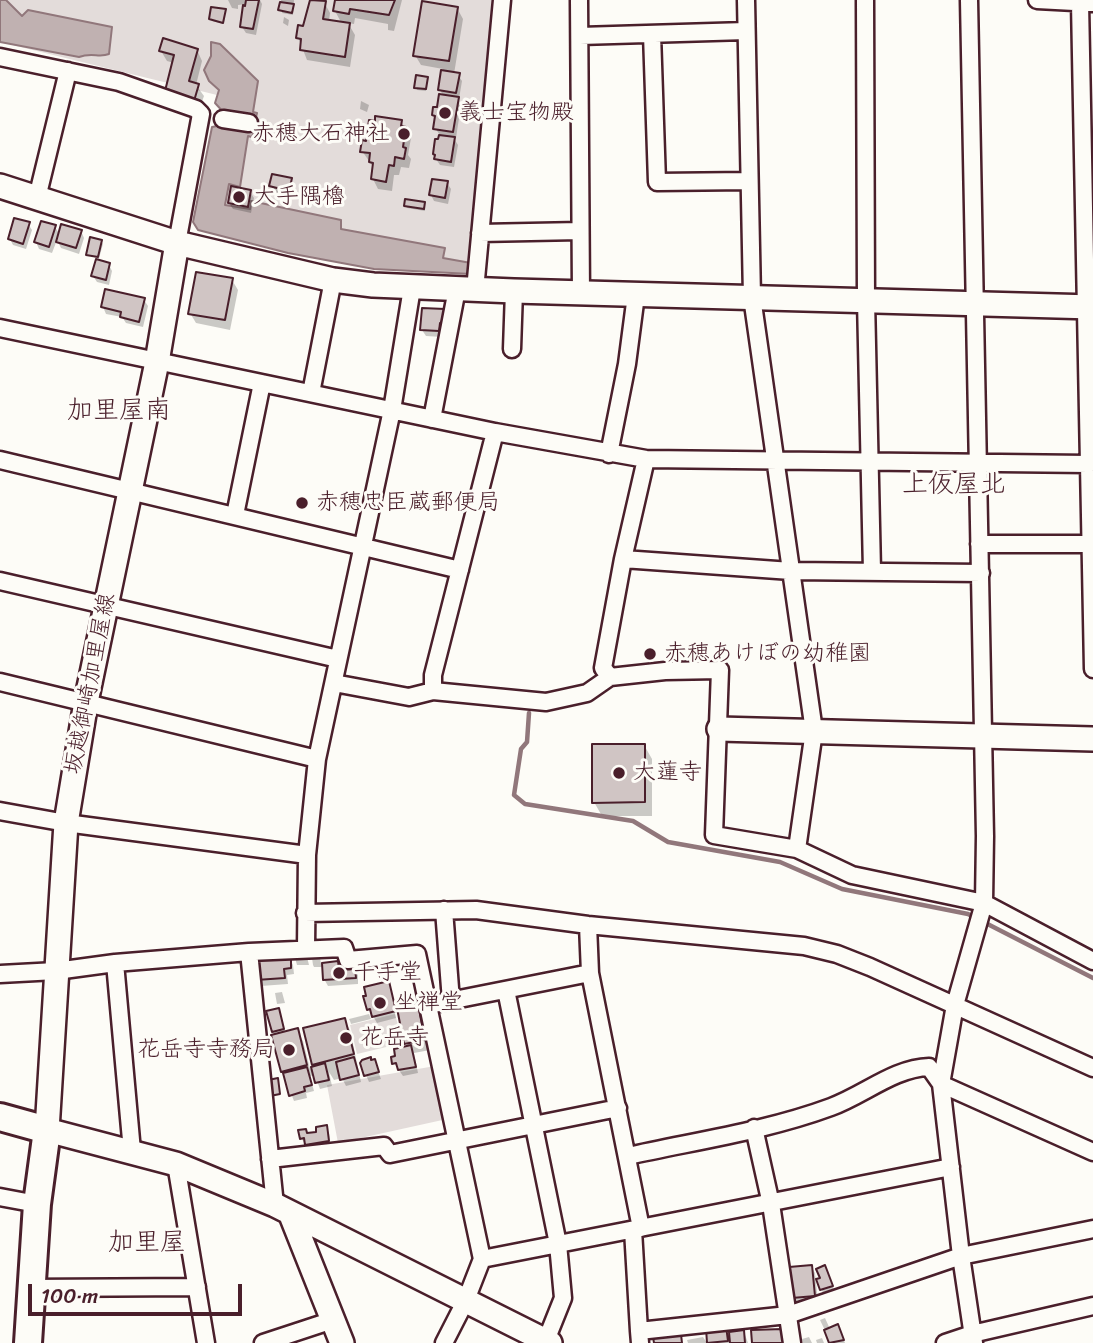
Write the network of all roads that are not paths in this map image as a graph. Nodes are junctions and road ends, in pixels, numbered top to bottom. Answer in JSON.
{"nodes":[{"id":1,"x":502,"y":0,"type":"edge"},
{"id":2,"x":579,"y":0,"type":"edge"},
{"id":3,"x":746,"y":0,"type":"edge"},
{"id":4,"x":865,"y":0,"type":"edge"},
{"id":5,"x":969,"y":0,"type":"edge"},
{"id":6,"x":1037,"y":0,"type":"edge"},
{"id":7,"x":1086,"y":3,"type":"edge"},
{"id":8,"x":746,"y":31,"type":"junction"},
{"id":9,"x":652,"y":34,"type":"junction"},
{"id":10,"x":580,"y":36,"type":"junction"},
{"id":11,"x":0,"y":57,"type":"edge"},
{"id":12,"x":68,"y":71,"type":"junction"},
{"id":13,"x":223,"y":119,"type":"dead end"},
{"id":14,"x":249,"y":123,"type":"dead end"},
{"id":15,"x":749,"y":181,"type":"junction"},
{"id":16,"x":0,"y":186,"type":"edge"},
{"id":17,"x":1088,"y":187,"type":"edge"},
{"id":18,"x":37,"y":198,"type":"junction"},
{"id":19,"x":580,"y":231,"type":"junction"},
{"id":20,"x":480,"y":233,"type":"junction"},
{"id":21,"x":177,"y":243,"type":"junction"},
{"id":22,"x":334,"y":280,"type":"junction"},
{"id":23,"x":412,"y":288,"type":"junction"},
{"id":24,"x":466,"y":289,"type":"junction"},
{"id":25,"x":514,"y":291,"type":"junction"},
{"id":26,"x":581,"y":293,"type":"junction"},
{"id":27,"x":636,"y":295,"type":"junction"},
{"id":28,"x":752,"y":297,"type":"junction"},
{"id":29,"x":866,"y":300,"type":"junction"},
{"id":30,"x":975,"y":303,"type":"junction"},
{"id":31,"x":1089,"y":307,"type":"edge"},
{"id":32,"x":0,"y":328,"type":"edge"},
{"id":33,"x":512,"y":349,"type":"dead end"},
{"id":34,"x":157,"y":362,"type":"junction"},
{"id":35,"x":262,"y":383,"type":"junction"},
{"id":36,"x":311,"y":393,"type":"junction"},
{"id":37,"x":393,"y":410,"type":"junction"},
{"id":38,"x":432,"y":418,"type":"junction"},
{"id":39,"x":495,"y":432,"type":"junction"},
{"id":40,"x":609,"y":454,"type":"junction"},
{"id":41,"x":646,"y":459,"type":"junction"},
{"id":42,"x":0,"y":460,"type":"edge"},
{"id":43,"x":775,"y":460,"type":"junction"},
{"id":44,"x":871,"y":461,"type":"junction"},
{"id":45,"x":976,"y":463,"type":"junction"},
{"id":46,"x":1088,"y":464,"type":"junction"},
{"id":47,"x":129,"y":491,"type":"junction"},
{"id":48,"x":235,"y":515,"type":"junction"},
{"id":49,"x":979,"y":544,"type":"junction"},
{"id":50,"x":1092,"y":544,"type":"edge"},
{"id":51,"x":362,"y":546,"type":"junction"},
{"id":52,"x":623,"y":559,"type":"junction"},
{"id":53,"x":460,"y":570,"type":"junction"},
{"id":54,"x":791,"y":571,"type":"junction"},
{"id":55,"x":872,"y":572,"type":"junction"},
{"id":56,"x":981,"y":573,"type":"junction"},
{"id":57,"x":0,"y":581,"type":"edge"},
{"id":58,"x":106,"y":607,"type":"junction"},
{"id":59,"x":338,"y":659,"type":"junction"},
{"id":60,"x":1093,"y":669,"type":"edge"},
{"id":61,"x":610,"y":677,"type":"junction"},
{"id":62,"x":0,"y":682,"type":"edge"},
{"id":63,"x":334,"y":683,"type":"junction"},
{"id":64,"x":433,"y":691,"type":"junction"},
{"id":65,"x":86,"y":702,"type":"junction"},
{"id":66,"x":719,"y":729,"type":"junction"},
{"id":67,"x":814,"y":731,"type":"junction"},
{"id":68,"x":982,"y":736,"type":"junction"},
{"id":69,"x":1093,"y":739,"type":"edge"},
{"id":70,"x":317,"y":759,"type":"junction"},
{"id":71,"x":0,"y":811,"type":"edge"},
{"id":72,"x":66,"y":822,"type":"junction"},
{"id":73,"x":797,"y":849,"type":"junction"},
{"id":74,"x":307,"y":855,"type":"junction"},
{"id":75,"x":984,"y":903,"type":"junction"},
{"id":76,"x":444,"y":910,"type":"junction"},
{"id":77,"x":305,"y":913,"type":"junction"},
{"id":78,"x":588,"y":925,"type":"junction"},
{"id":79,"x":306,"y":948,"type":"junction"},
{"id":80,"x":249,"y":952,"type":"junction"},
{"id":81,"x":1093,"y":961,"type":"edge"},
{"id":82,"x":115,"y":963,"type":"junction"},
{"id":83,"x":56,"y":971,"type":"junction"},
{"id":84,"x":590,"y":973,"type":"junction"},
{"id":85,"x":0,"y":974,"type":"edge"},
{"id":86,"x":506,"y":990,"type":"junction"},
{"id":87,"x":451,"y":1001,"type":"junction"},
{"id":88,"x":955,"y":1004,"type":"junction"},
{"id":89,"x":429,"y":1005,"type":"junction"},
{"id":90,"x":1093,"y":1068,"type":"edge"},
{"id":91,"x":942,"y":1084,"type":"junction"},
{"id":92,"x":618,"y":1108,"type":"junction"},
{"id":93,"x":0,"y":1117,"type":"edge"},
{"id":94,"x":533,"y":1125,"type":"junction"},
{"id":95,"x":754,"y":1129,"type":"junction"},
{"id":96,"x":47,"y":1130,"type":"junction"},
{"id":97,"x":457,"y":1141,"type":"junction"},
{"id":98,"x":132,"y":1151,"type":"junction"},
{"id":99,"x":1093,"y":1152,"type":"edge"},
{"id":100,"x":628,"y":1156,"type":"junction"},
{"id":101,"x":270,"y":1159,"type":"junction"},
{"id":102,"x":176,"y":1164,"type":"junction"},
{"id":103,"x":951,"y":1167,"type":"junction"},
{"id":104,"x":0,"y":1197,"type":"edge"},
{"id":105,"x":37,"y":1203,"type":"junction"},
{"id":106,"x":771,"y":1204,"type":"junction"},
{"id":107,"x":283,"y":1210,"type":"junction"},
{"id":108,"x":637,"y":1229,"type":"junction"},
{"id":109,"x":1093,"y":1229,"type":"edge"},
{"id":110,"x":558,"y":1244,"type":"junction"},
{"id":111,"x":961,"y":1256,"type":"junction"},
{"id":112,"x":482,"y":1259,"type":"junction"},
{"id":113,"x":197,"y":1287,"type":"junction"},
{"id":114,"x":30,"y":1288,"type":"junction"},
{"id":115,"x":466,"y":1300,"type":"junction"},
{"id":116,"x":1093,"y":1306,"type":"edge"},
{"id":117,"x":788,"y":1315,"type":"junction"},
{"id":118,"x":333,"y":1320,"type":"junction"},
{"id":119,"x":639,"y":1337,"type":"edge"},
{"id":120,"x":973,"y":1338,"type":"edge"},
{"id":121,"x":547,"y":1342,"type":"edge"},
{"id":122,"x":28,"y":1343,"type":"edge"},
{"id":123,"x":206,"y":1343,"type":"edge"},
{"id":124,"x":263,"y":1343,"type":"edge"},
{"id":125,"x":342,"y":1343,"type":"edge"},
{"id":126,"x":444,"y":1343,"type":"edge"},
{"id":127,"x":792,"y":1343,"type":"edge"},
{"id":128,"x":945,"y":1343,"type":"edge"}],
"edges":[{"from":1,"to":20,"type":"street"},
{"from":2,"to":10,"type":"street"},
{"from":3,"to":8,"type":"street"},
{"from":4,"to":29,"type":"street"},
{"from":5,"to":30,"type":"street"},
{"from":6,"to":7,"type":"street"},
{"from":7,"to":17,"type":"street"},
{"from":8,"to":9,"type":"street"},
{"from":8,"to":15,"type":"street"},
{"from":9,"to":10,"type":"street"},
{"from":9,"to":15,"type":"street"},
{"from":10,"to":19,"type":"street"},
{"from":11,"to":12,"type":"street"},
{"from":12,"to":18,"type":"street"},
{"from":12,"to":21,"type":"street"},
{"from":13,"to":14,"type":"street"},
{"from":15,"to":28,"type":"street"},
{"from":16,"to":18,"type":"street"},
{"from":17,"to":31,"type":"street"},
{"from":18,"to":21,"type":"street"},
{"from":19,"to":20,"type":"street"},
{"from":19,"to":26,"type":"street"},
{"from":20,"to":24,"type":"street"},
{"from":21,"to":22,"type":"street"},
{"from":21,"to":34,"type":"street","name":"坂越御崎加里屋線"},
{"from":22,"to":23,"type":"street"},
{"from":22,"to":36,"type":"street"},
{"from":23,"to":24,"type":"street"},
{"from":23,"to":37,"type":"street"},
{"from":24,"to":25,"type":"street"},
{"from":24,"to":38,"type":"street"},
{"from":25,"to":26,"type":"street"},
{"from":25,"to":33,"type":"street"},
{"from":26,"to":27,"type":"street"},
{"from":27,"to":28,"type":"street"},
{"from":27,"to":40,"type":"street"},
{"from":28,"to":29,"type":"street"},
{"from":28,"to":43,"type":"street"},
{"from":29,"to":30,"type":"street"},
{"from":29,"to":44,"type":"street"},
{"from":30,"to":31,"type":"street"},
{"from":30,"to":45,"type":"street"},
{"from":31,"to":46,"type":"street"},
{"from":32,"to":34,"type":"street"},
{"from":34,"to":35,"type":"street"},
{"from":34,"to":47,"type":"street","name":"坂越御崎加里屋線"},
{"from":35,"to":36,"type":"street"},
{"from":35,"to":48,"type":"street"},
{"from":36,"to":37,"type":"street"},
{"from":37,"to":38,"type":"street"},
{"from":37,"to":51,"type":"street"},
{"from":38,"to":39,"type":"street"},
{"from":39,"to":40,"type":"street"},
{"from":39,"to":53,"type":"street"},
{"from":40,"to":41,"type":"street"},
{"from":41,"to":43,"type":"street"},
{"from":41,"to":52,"type":"street"},
{"from":42,"to":47,"type":"street"},
{"from":43,"to":44,"type":"street"},
{"from":43,"to":54,"type":"street"},
{"from":44,"to":45,"type":"street"},
{"from":44,"to":55,"type":"street"},
{"from":45,"to":46,"type":"street"},
{"from":45,"to":49,"type":"street"},
{"from":46,"to":50,"type":"street"},
{"from":47,"to":48,"type":"street"},
{"from":47,"to":58,"type":"street","name":"坂越御崎加里屋線"},
{"from":48,"to":51,"type":"street"},
{"from":49,"to":50,"type":"street"},
{"from":49,"to":56,"type":"street"},
{"from":50,"to":60,"type":"street"},
{"from":51,"to":53,"type":"street"},
{"from":51,"to":59,"type":"street"},
{"from":52,"to":54,"type":"street"},
{"from":52,"to":61,"type":"street"},
{"from":53,"to":64,"type":"street"},
{"from":54,"to":55,"type":"street"},
{"from":54,"to":67,"type":"street"},
{"from":55,"to":56,"type":"street"},
{"from":56,"to":68,"type":"street"},
{"from":57,"to":58,"type":"street"},
{"from":58,"to":59,"type":"street"},
{"from":58,"to":65,"type":"street","name":"坂越御崎加里屋線"},
{"from":59,"to":63,"type":"street"},
{"from":61,"to":64,"type":"street"},
{"from":61,"to":66,"type":"street"},
{"from":62,"to":65,"type":"street"},
{"from":63,"to":64,"type":"street"},
{"from":63,"to":70,"type":"street"},
{"from":65,"to":70,"type":"street"},
{"from":65,"to":72,"type":"street","name":"坂越御崎加里屋線"},
{"from":66,"to":67,"type":"street"},
{"from":66,"to":73,"type":"street"},
{"from":67,"to":68,"type":"street"},
{"from":67,"to":73,"type":"street"},
{"from":68,"to":69,"type":"street"},
{"from":68,"to":75,"type":"street"},
{"from":70,"to":74,"type":"street"},
{"from":71,"to":72,"type":"street"},
{"from":72,"to":74,"type":"street"},
{"from":72,"to":83,"type":"street","name":"坂越御崎加里屋線"},
{"from":73,"to":75,"type":"street"},
{"from":74,"to":77,"type":"street"},
{"from":75,"to":81,"type":"street"},
{"from":75,"to":88,"type":"street"},
{"from":76,"to":77,"type":"street"},
{"from":76,"to":78,"type":"street"},
{"from":76,"to":87,"type":"street"},
{"from":77,"to":79,"type":"street"},
{"from":78,"to":84,"type":"street"},
{"from":78,"to":88,"type":"street"},
{"from":79,"to":80,"type":"street"},
{"from":79,"to":89,"type":"street"},
{"from":80,"to":82,"type":"street"},
{"from":80,"to":101,"type":"street"},
{"from":82,"to":83,"type":"street"},
{"from":82,"to":98,"type":"street"},
{"from":83,"to":85,"type":"street"},
{"from":83,"to":96,"type":"street","name":"坂越御崎加里屋線"},
{"from":84,"to":86,"type":"street"},
{"from":84,"to":92,"type":"street"},
{"from":86,"to":87,"type":"street"},
{"from":86,"to":94,"type":"street"},
{"from":87,"to":89,"type":"street"},
{"from":88,"to":90,"type":"street"},
{"from":88,"to":91,"type":"street"},
{"from":89,"to":97,"type":"street"},
{"from":91,"to":95,"type":"street"},
{"from":91,"to":99,"type":"street"},
{"from":91,"to":103,"type":"street"},
{"from":92,"to":94,"type":"street"},
{"from":92,"to":100,"type":"street"},
{"from":93,"to":96,"type":"main road"},
{"from":94,"to":97,"type":"street"},
{"from":94,"to":110,"type":"street"},
{"from":95,"to":100,"type":"street"},
{"from":95,"to":106,"type":"street"},
{"from":96,"to":98,"type":"street"},
{"from":96,"to":105,"type":"main road","name":"坂越御崎加里屋線"},
{"from":97,"to":101,"type":"street"},
{"from":97,"to":112,"type":"street"},
{"from":98,"to":102,"type":"street"},
{"from":100,"to":108,"type":"street"},
{"from":101,"to":107,"type":"street"},
{"from":102,"to":107,"type":"street"},
{"from":102,"to":113,"type":"street"},
{"from":103,"to":106,"type":"street"},
{"from":103,"to":111,"type":"street"},
{"from":104,"to":105,"type":"street"},
{"from":105,"to":114,"type":"main road","name":"坂越御崎加里屋線"},
{"from":106,"to":108,"type":"street"},
{"from":106,"to":117,"type":"street"},
{"from":107,"to":115,"type":"street"},
{"from":107,"to":118,"type":"street"},
{"from":108,"to":110,"type":"street"},
{"from":108,"to":119,"type":"street"},
{"from":109,"to":111,"type":"street"},
{"from":110,"to":112,"type":"street"},
{"from":110,"to":121,"type":"street"},
{"from":111,"to":117,"type":"street"},
{"from":111,"to":120,"type":"street"},
{"from":112,"to":115,"type":"street"},
{"from":113,"to":114,"type":"street"},
{"from":113,"to":123,"type":"street"},
{"from":114,"to":122,"type":"main road","name":"坂越御崎加里屋線"},
{"from":115,"to":121,"type":"street"},
{"from":115,"to":126,"type":"street"},
{"from":116,"to":120,"type":"street"},
{"from":117,"to":119,"type":"street"},
{"from":117,"to":127,"type":"street"},
{"from":118,"to":124,"type":"street"},
{"from":118,"to":125,"type":"street"},
{"from":120,"to":128,"type":"street"}]}
